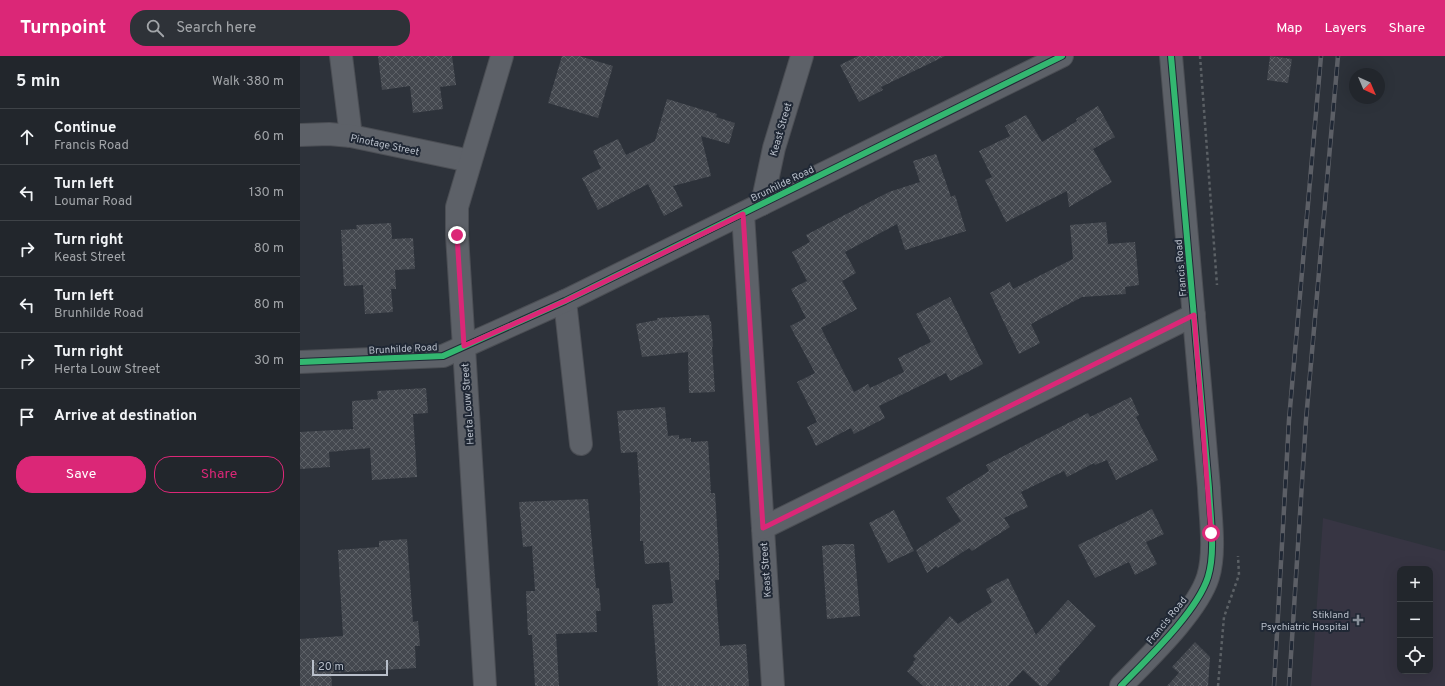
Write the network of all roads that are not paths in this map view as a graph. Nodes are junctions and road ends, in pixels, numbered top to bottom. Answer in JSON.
{"nodes":[{"id":1,"x":341,"y":56,"type":"edge"},
{"id":2,"x":502,"y":56,"type":"edge"},
{"id":3,"x":802,"y":56,"type":"edge"},
{"id":4,"x":1062,"y":56,"type":"edge"},
{"id":5,"x":1171,"y":56,"type":"edge"},
{"id":6,"x":300,"y":135,"type":"edge"},
{"id":7,"x":351,"y":136,"type":"junction"},
{"id":8,"x":470,"y":162,"type":"junction"},
{"id":9,"x":762,"y":204,"type":"junction"},
{"id":10,"x":743,"y":214,"type":"junction"},
{"id":11,"x":565,"y":301,"type":"junction"},
{"id":12,"x":1194,"y":315,"type":"junction"},
{"id":13,"x":464,"y":346,"type":"junction"},
{"id":14,"x":300,"y":362,"type":"edge"},
{"id":15,"x":581,"y":444,"type":"dead end"},
{"id":16,"x":763,"y":528,"type":"junction"},
{"id":17,"x":485,"y":686,"type":"edge"},
{"id":18,"x":773,"y":686,"type":"edge"},
{"id":19,"x":1121,"y":686,"type":"edge"}],
"edges":[{"from":1,"to":7,"type":"street"},
{"from":2,"to":8,"type":"street","name":"Herta Louw Street"},
{"from":3,"to":9,"type":"street","name":"Keast Street"},
{"from":4,"to":9,"type":"street","name":"Brunhilde Road"},
{"from":5,"to":12,"type":"street","name":"Francis Road"},
{"from":6,"to":7,"type":"street","name":"Pinotage Street"},
{"from":7,"to":8,"type":"street","name":"Pinotage Street"},
{"from":8,"to":13,"type":"street","name":"Herta Louw Street"},
{"from":9,"to":10,"type":"street","name":"Brunhilde Road"},
{"from":10,"to":11,"type":"street","name":"Brunhilde Road"},
{"from":10,"to":16,"type":"street","name":"Keast Street"},
{"from":11,"to":13,"type":"street","name":"Brunhilde Road"},
{"from":11,"to":15,"type":"street"},
{"from":12,"to":16,"type":"street"},
{"from":12,"to":19,"type":"street","name":"Francis Road"},
{"from":13,"to":14,"type":"street","name":"Brunhilde Road"},
{"from":13,"to":17,"type":"street","name":"Herta Louw Street"},
{"from":16,"to":18,"type":"street","name":"Keast Street"}]}
